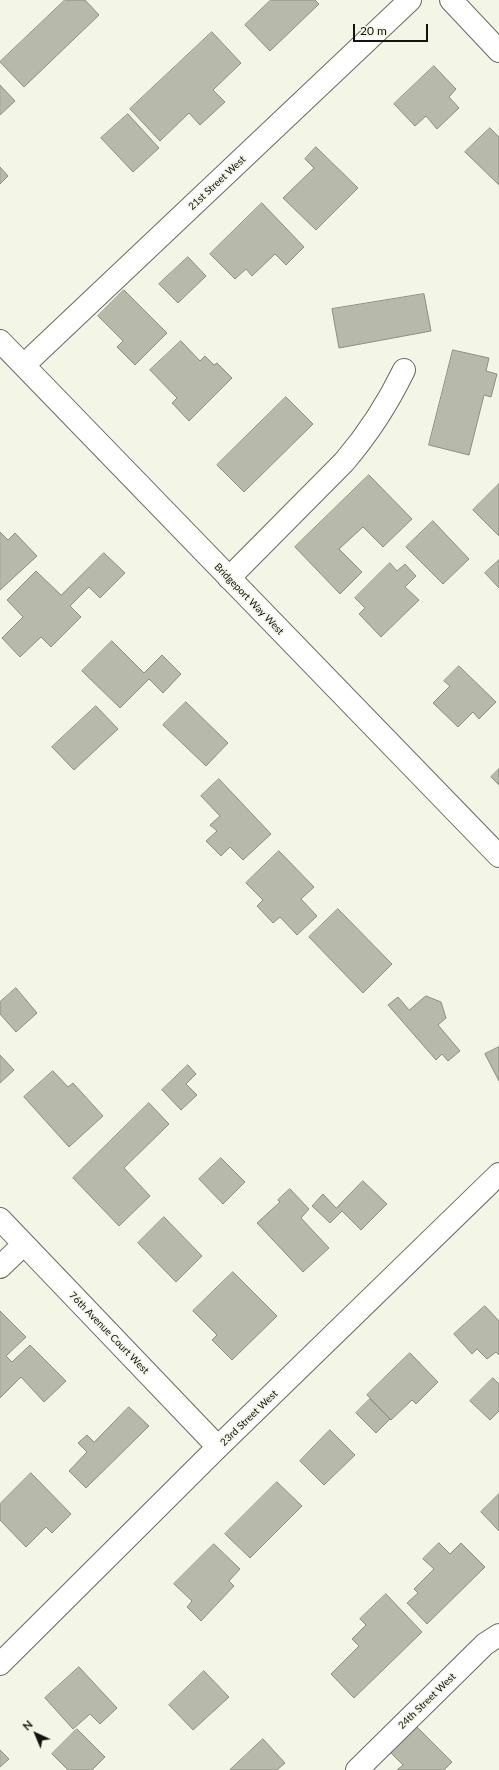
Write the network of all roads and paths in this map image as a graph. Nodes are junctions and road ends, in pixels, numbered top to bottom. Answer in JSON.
{"nodes":[{"id":1,"x":410,"y":0,"type":"edge"},
{"id":2,"x":451,"y":0,"type":"edge"},
{"id":3,"x":499,"y":50,"type":"edge"},
{"id":4,"x":0,"y":341,"type":"edge"},
{"id":5,"x":24,"y":365,"type":"junction"},
{"id":6,"x":404,"y":370,"type":"dead end"},
{"id":7,"x":229,"y":578,"type":"junction"},
{"id":8,"x":499,"y":856,"type":"edge"},
{"id":9,"x":499,"y":1174,"type":"edge"},
{"id":10,"x":0,"y":1219,"type":"edge"},
{"id":11,"x":24,"y":1244,"type":"junction"},
{"id":12,"x":0,"y":1267,"type":"edge"},
{"id":13,"x":218,"y":1447,"type":"junction"},
{"id":14,"x":499,"y":1635,"type":"edge"},
{"id":15,"x":0,"y":1664,"type":"edge"},
{"id":16,"x":357,"y":1770,"type":"edge"}],
"edges":[{"from":1,"to":5,"type":"street","name":"21st Street West"},
{"from":2,"to":3,"type":"street"},
{"from":4,"to":5,"type":"street","name":"Bridgeport Way West"},
{"from":5,"to":7,"type":"street","name":"Bridgeport Way West"},
{"from":6,"to":7,"type":"street"},
{"from":7,"to":8,"type":"street","name":"Bridgeport Way West"},
{"from":9,"to":13,"type":"street","name":"23rd Street West"},
{"from":10,"to":11,"type":"street","name":"76th Avenue Court West"},
{"from":11,"to":12,"type":"street"},
{"from":11,"to":13,"type":"street","name":"76th Avenue Court West"},
{"from":13,"to":15,"type":"street","name":"23rd Street West"},
{"from":14,"to":16,"type":"street","name":"24th Street West"}]}
